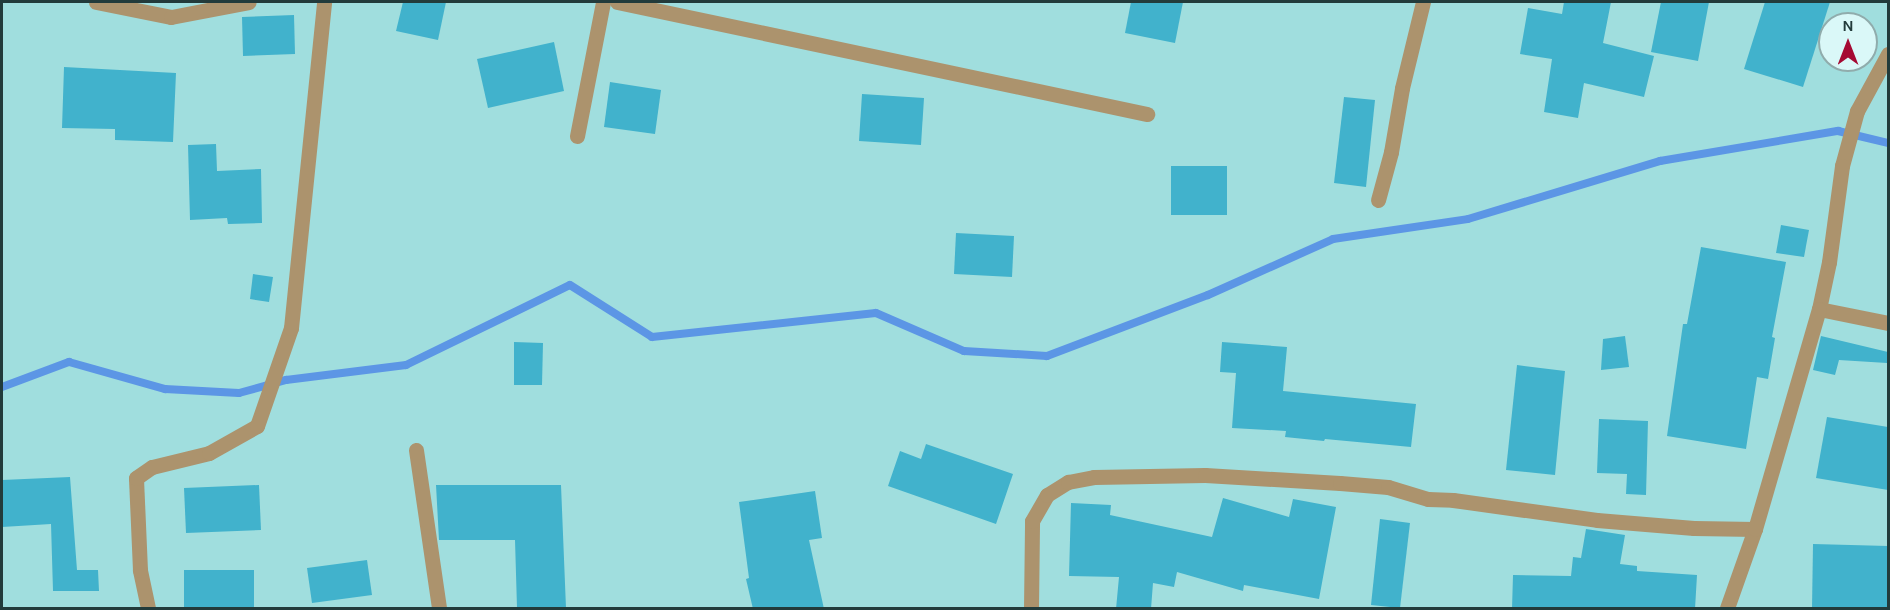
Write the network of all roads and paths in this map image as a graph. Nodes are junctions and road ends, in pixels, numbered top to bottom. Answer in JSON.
{"nodes":[{"id":1,"x":96,"y":2,"type":"edge"},
{"id":2,"x":249,"y":2,"type":"edge"},
{"id":3,"x":324,"y":2,"type":"edge"},
{"id":4,"x":603,"y":2,"type":"edge"},
{"id":5,"x":617,"y":2,"type":"edge"},
{"id":6,"x":1423,"y":2,"type":"edge"},
{"id":7,"x":1888,"y":54,"type":"edge"},
{"id":8,"x":1147,"y":114,"type":"dead end"},
{"id":9,"x":577,"y":136,"type":"dead end"},
{"id":10,"x":1378,"y":200,"type":"dead end"},
{"id":11,"x":1819,"y":309,"type":"junction"},
{"id":12,"x":1888,"y":323,"type":"edge"},
{"id":13,"x":416,"y":450,"type":"dead end"},
{"id":14,"x":1755,"y":529,"type":"junction"},
{"id":15,"x":148,"y":609,"type":"edge"},
{"id":16,"x":439,"y":609,"type":"edge"},
{"id":17,"x":1030,"y":609,"type":"edge"},
{"id":18,"x":1727,"y":609,"type":"edge"}],
"edges":[{"from":1,"to":2,"type":"street"},
{"from":3,"to":15,"type":"street"},
{"from":4,"to":9,"type":"street"},
{"from":5,"to":8,"type":"street"},
{"from":6,"to":10,"type":"street"},
{"from":7,"to":11,"type":"street"},
{"from":11,"to":12,"type":"street"},
{"from":11,"to":14,"type":"street"},
{"from":13,"to":16,"type":"street"},
{"from":14,"to":17,"type":"street"},
{"from":14,"to":18,"type":"street"}]}
